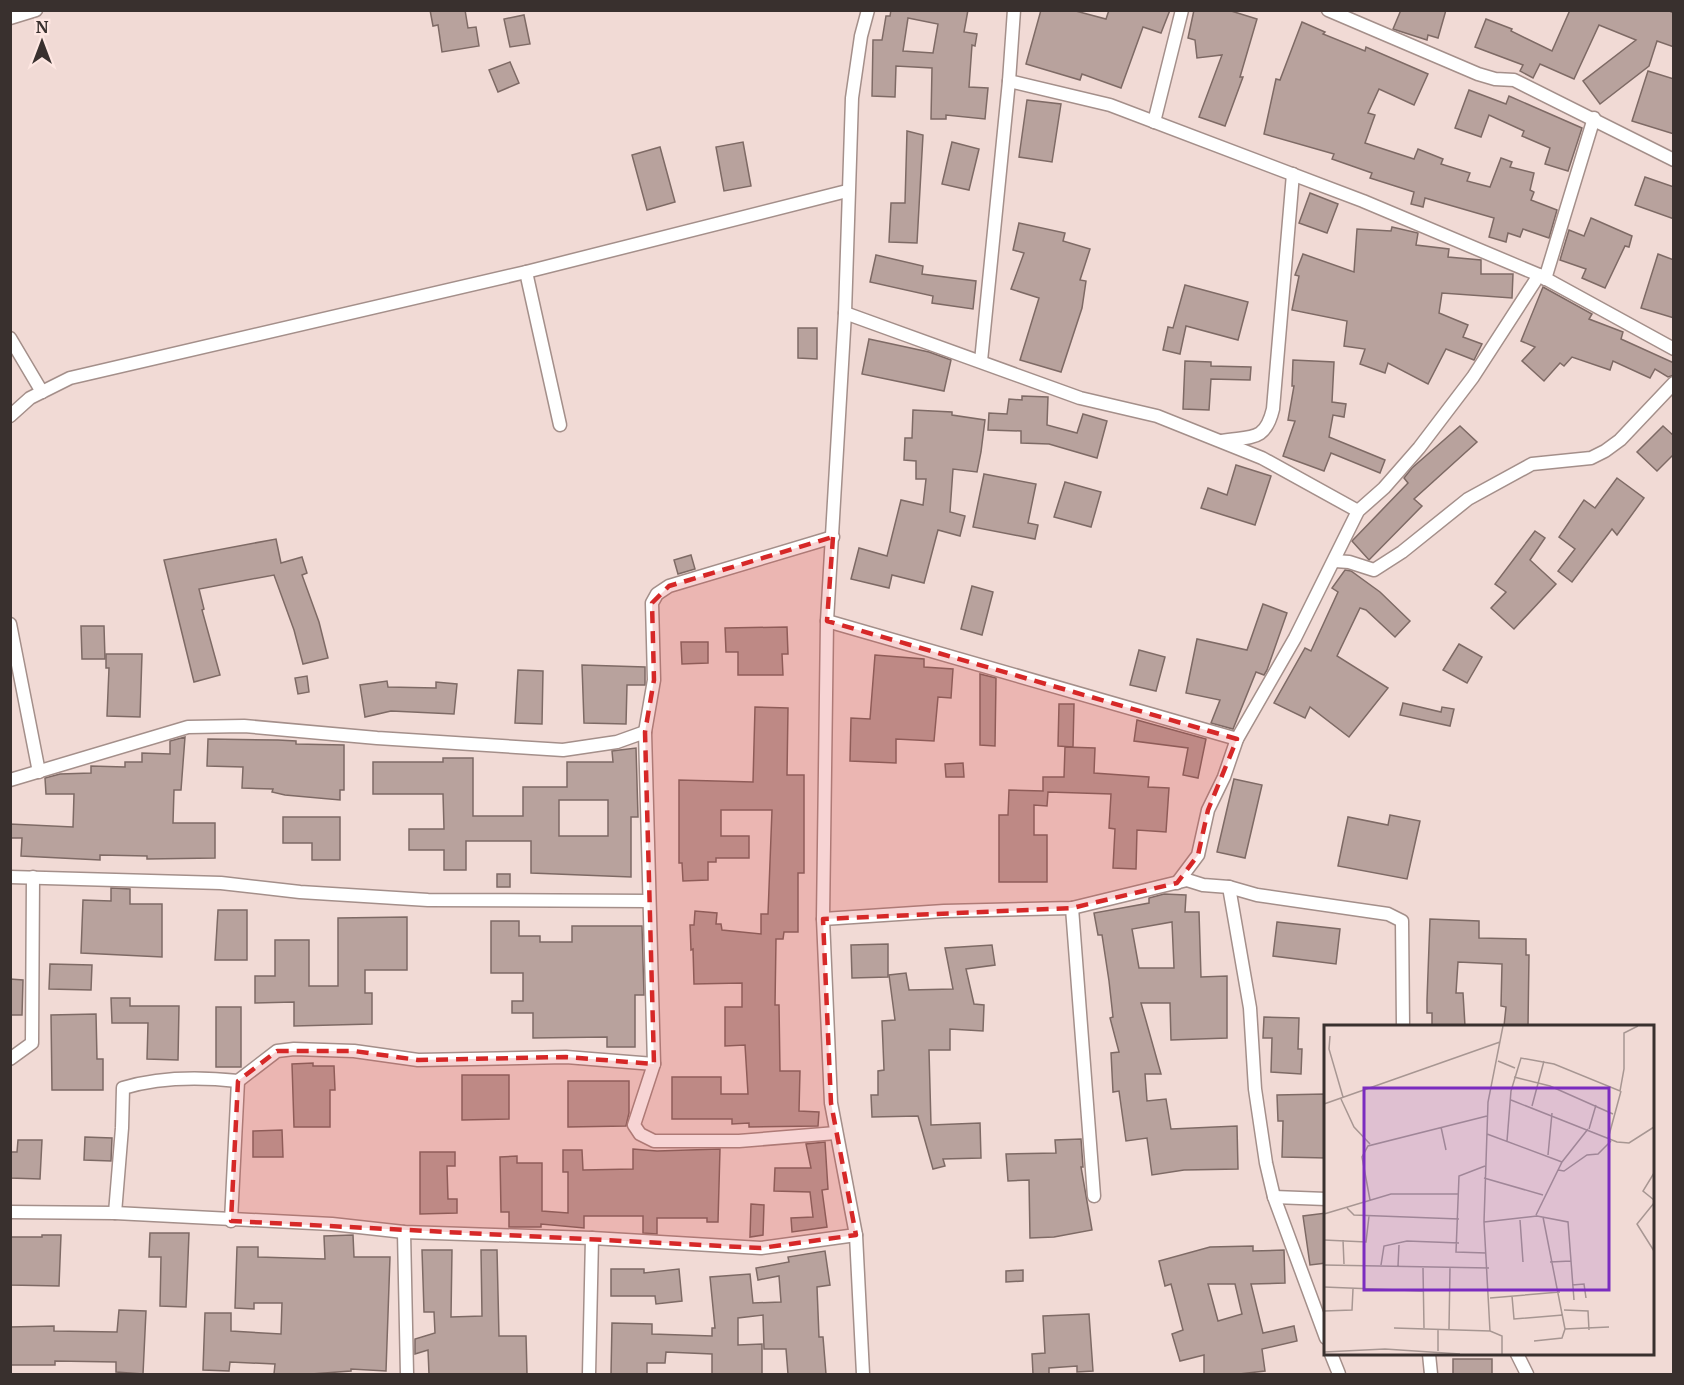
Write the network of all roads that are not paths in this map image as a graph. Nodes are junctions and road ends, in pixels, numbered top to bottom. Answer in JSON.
{"nodes":[{"id":1,"x":36,"y":10,"type":"edge"},
{"id":2,"x":868,"y":10,"type":"edge"},
{"id":3,"x":1014,"y":10,"type":"edge"},
{"id":4,"x":1182,"y":10,"type":"edge"},
{"id":5,"x":1328,"y":10,"type":"edge"},
{"id":6,"x":10,"y":18,"type":"edge"},
{"id":7,"x":1009,"y":81,"type":"junction"},
{"id":8,"x":1594,"y":118,"type":"junction"},
{"id":9,"x":1154,"y":122,"type":"junction"},
{"id":10,"x":1674,"y":160,"type":"edge"},
{"id":11,"x":1293,"y":174,"type":"junction"},
{"id":12,"x":847,"y":191,"type":"junction"},
{"id":13,"x":526,"y":272,"type":"junction"},
{"id":14,"x":1542,"y":277,"type":"junction"},
{"id":15,"x":845,"y":313,"type":"junction"},
{"id":16,"x":10,"y":338,"type":"edge"},
{"id":17,"x":1674,"y":349,"type":"edge"},
{"id":18,"x":981,"y":362,"type":"junction"},
{"id":19,"x":1674,"y":383,"type":"edge"},
{"id":20,"x":42,"y":392,"type":"junction"},
{"id":21,"x":10,"y":416,"type":"edge"},
{"id":22,"x":560,"y":425,"type":"dead end"},
{"id":23,"x":1260,"y":434,"type":"junction"},
{"id":24,"x":1222,"y":441,"type":"junction"},
{"id":25,"x":1262,"y":458,"type":"junction"},
{"id":26,"x":1358,"y":511,"type":"junction"},
{"id":27,"x":833,"y":537,"type":"junction"},
{"id":28,"x":1335,"y":561,"type":"junction"},
{"id":29,"x":827,"y":621,"type":"junction"},
{"id":30,"x":10,"y":624,"type":"edge"},
{"id":31,"x":645,"y":732,"type":"junction"},
{"id":32,"x":1237,"y":739,"type":"junction"},
{"id":33,"x":39,"y":772,"type":"junction"},
{"id":34,"x":10,"y":780,"type":"edge"},
{"id":35,"x":10,"y":876,"type":"edge"},
{"id":36,"x":33,"y":877,"type":"junction"},
{"id":37,"x":1177,"y":883,"type":"junction"},
{"id":38,"x":1229,"y":887,"type":"junction"},
{"id":39,"x":649,"y":901,"type":"junction"},
{"id":40,"x":1072,"y":908,"type":"junction"},
{"id":41,"x":823,"y":919,"type":"junction"},
{"id":42,"x":1403,"y":1025,"type":"edge"},
{"id":43,"x":10,"y":1059,"type":"edge"},
{"id":44,"x":654,"y":1064,"type":"junction"},
{"id":45,"x":238,"y":1081,"type":"junction"},
{"id":46,"x":836,"y":1133,"type":"junction"},
{"id":47,"x":1094,"y":1196,"type":"dead end"},
{"id":48,"x":1274,"y":1197,"type":"junction"},
{"id":49,"x":1324,"y":1199,"type":"edge"},
{"id":50,"x":10,"y":1212,"type":"edge"},
{"id":51,"x":115,"y":1214,"type":"junction"},
{"id":52,"x":231,"y":1221,"type":"junction"},
{"id":53,"x":404,"y":1232,"type":"junction"},
{"id":54,"x":856,"y":1235,"type":"junction"},
{"id":55,"x":592,"y":1238,"type":"junction"},
{"id":56,"x":1324,"y":1333,"type":"edge"},
{"id":57,"x":1332,"y":1355,"type":"edge"},
{"id":58,"x":1429,"y":1355,"type":"edge"},
{"id":59,"x":1518,"y":1355,"type":"edge"},
{"id":60,"x":407,"y":1374,"type":"edge"},
{"id":61,"x":590,"y":1374,"type":"edge"},
{"id":62,"x":863,"y":1374,"type":"edge"},
{"id":63,"x":1339,"y":1374,"type":"edge"},
{"id":64,"x":1431,"y":1374,"type":"edge"},
{"id":65,"x":1527,"y":1374,"type":"edge"}],
"edges":[{"from":1,"to":6,"type":"street"},
{"from":2,"to":12,"type":"street"},
{"from":3,"to":7,"type":"street"},
{"from":4,"to":9,"type":"street"},
{"from":5,"to":8,"type":"street"},
{"from":7,"to":9,"type":"street"},
{"from":7,"to":18,"type":"street"},
{"from":8,"to":10,"type":"street"},
{"from":8,"to":14,"type":"street"},
{"from":9,"to":11,"type":"street"},
{"from":11,"to":14,"type":"street"},
{"from":11,"to":23,"type":"street"},
{"from":12,"to":13,"type":"street"},
{"from":12,"to":15,"type":"street"},
{"from":13,"to":20,"type":"street"},
{"from":13,"to":22,"type":"street"},
{"from":14,"to":17,"type":"street"},
{"from":14,"to":26,"type":"street"},
{"from":15,"to":18,"type":"street"},
{"from":15,"to":27,"type":"street"},
{"from":16,"to":20,"type":"street"},
{"from":18,"to":24,"type":"street"},
{"from":19,"to":28,"type":"street"},
{"from":20,"to":21,"type":"street"},
{"from":23,"to":24,"type":"street"},
{"from":23,"to":25,"type":"street"},
{"from":24,"to":25,"type":"street"},
{"from":25,"to":26,"type":"street"},
{"from":26,"to":28,"type":"street"},
{"from":27,"to":29,"type":"street"},
{"from":27,"to":31,"type":"street"},
{"from":28,"to":32,"type":"street"},
{"from":29,"to":32,"type":"street"},
{"from":29,"to":41,"type":"street"},
{"from":30,"to":33,"type":"street"},
{"from":31,"to":33,"type":"street"},
{"from":31,"to":39,"type":"street"},
{"from":32,"to":37,"type":"street"},
{"from":33,"to":34,"type":"street"},
{"from":35,"to":36,"type":"street"},
{"from":36,"to":39,"type":"street"},
{"from":36,"to":43,"type":"street"},
{"from":37,"to":38,"type":"street"},
{"from":37,"to":40,"type":"street"},
{"from":38,"to":42,"type":"street"},
{"from":38,"to":48,"type":"street"},
{"from":39,"to":44,"type":"street"},
{"from":40,"to":41,"type":"street"},
{"from":40,"to":47,"type":"street"},
{"from":41,"to":46,"type":"street"},
{"from":44,"to":45,"type":"street"},
{"from":44,"to":46,"type":"street"},
{"from":45,"to":51,"type":"street"},
{"from":45,"to":52,"type":"street"},
{"from":46,"to":54,"type":"street"},
{"from":48,"to":49,"type":"street"},
{"from":48,"to":56,"type":"street"},
{"from":50,"to":51,"type":"street"},
{"from":51,"to":52,"type":"street"},
{"from":52,"to":53,"type":"street"},
{"from":53,"to":55,"type":"street"},
{"from":53,"to":60,"type":"street"},
{"from":54,"to":55,"type":"street"},
{"from":54,"to":62,"type":"street"},
{"from":55,"to":61,"type":"street"},
{"from":57,"to":63,"type":"street"},
{"from":58,"to":64,"type":"street"},
{"from":59,"to":65,"type":"street"}]}
